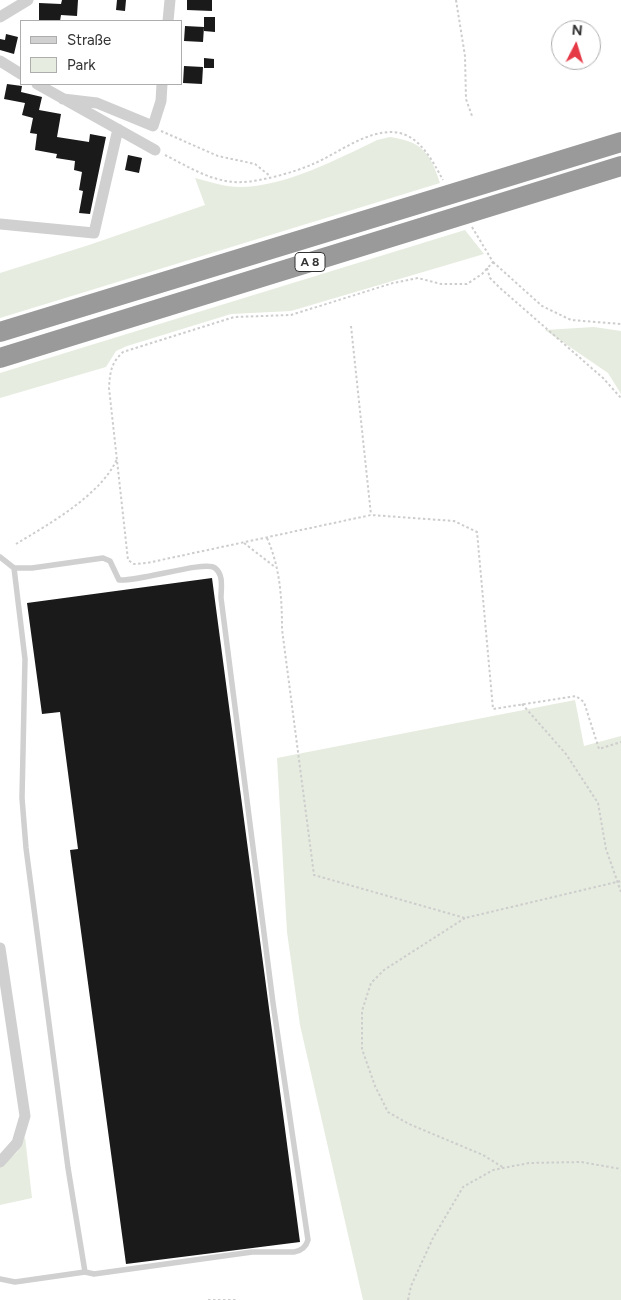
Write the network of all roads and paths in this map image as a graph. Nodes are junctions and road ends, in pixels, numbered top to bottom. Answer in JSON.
{"nodes":[{"id":1,"x":28,"y":0,"type":"edge"},
{"id":2,"x":170,"y":0,"type":"edge"},
{"id":3,"x":456,"y":0,"type":"edge"},
{"id":4,"x":0,"y":17,"type":"edge"},
{"id":5,"x":168,"y":20,"type":"edge"},
{"id":6,"x":0,"y":61,"type":"edge"},
{"id":7,"x":20,"y":73,"type":"edge"},
{"id":8,"x":39,"y":85,"type":"edge"},
{"id":9,"x":162,"y":85,"type":"edge"},
{"id":10,"x":63,"y":99,"type":"junction"},
{"id":11,"x":472,"y":116,"type":"dead end"},
{"id":12,"x":153,"y":126,"type":"junction"},
{"id":13,"x":118,"y":129,"type":"junction"},
{"id":14,"x":621,"y":142,"type":"edge"},
{"id":15,"x":155,"y":150,"type":"joint"},
{"id":16,"x":427,"y":154,"type":"dead end"},
{"id":17,"x":621,"y":166,"type":"edge"},
{"id":18,"x":270,"y":176,"type":"junction"},
{"id":19,"x":0,"y":224,"type":"edge"},
{"id":20,"x":488,"y":253,"type":"dead end"},
{"id":21,"x":493,"y":262,"type":"junction"},
{"id":22,"x":488,"y":268,"type":"junction"},
{"id":23,"x":621,"y":324,"type":"edge"},
{"id":24,"x":351,"y":326,"type":"dead end"},
{"id":25,"x":0,"y":332,"type":"edge"},
{"id":26,"x":0,"y":358,"type":"edge"},
{"id":27,"x":621,"y":398,"type":"edge"},
{"id":28,"x":118,"y":456,"type":"junction"},
{"id":29,"x":371,"y":515,"type":"junction"},
{"id":30,"x":267,"y":538,"type":"junction"},
{"id":31,"x":244,"y":543,"type":"junction"},
{"id":32,"x":16,"y":544,"type":"dead end"},
{"id":33,"x":0,"y":557,"type":"edge"},
{"id":34,"x":14,"y":568,"type":"junction"},
{"id":35,"x":276,"y":568,"type":"junction"},
{"id":36,"x":522,"y":704,"type":"junction"},
{"id":37,"x":621,"y":742,"type":"edge"},
{"id":38,"x":621,"y":881,"type":"edge"},
{"id":39,"x":618,"y":882,"type":"junction"},
{"id":40,"x":621,"y":892,"type":"edge"},
{"id":41,"x":465,"y":918,"type":"junction"},
{"id":42,"x":0,"y":948,"type":"edge"},
{"id":43,"x":0,"y":1162,"type":"edge"},
{"id":44,"x":504,"y":1168,"type":"junction"},
{"id":45,"x":621,"y":1168,"type":"edge"},
{"id":46,"x":85,"y":1272,"type":"junction"},
{"id":47,"x":0,"y":1279,"type":"edge"},
{"id":48,"x":208,"y":1300,"type":"edge"},
{"id":49,"x":238,"y":1300,"type":"edge"},
{"id":50,"x":408,"y":1300,"type":"edge"}],
"edges":[{"from":1,"to":4,"type":"street"},
{"from":2,"to":5,"type":"street"},
{"from":3,"to":11,"type":"path"},
{"from":6,"to":7,"type":"street"},
{"from":8,"to":10,"type":"street"},
{"from":9,"to":12,"type":"street"},
{"from":10,"to":12,"type":"street"},
{"from":10,"to":13,"type":"street"},
{"from":12,"to":18,"type":"path"},
{"from":13,"to":15,"type":"street"},
{"from":13,"to":19,"type":"street"},
{"from":14,"to":25,"type":"highway","number":"A 8"},
{"from":15,"to":18,"type":"path"},
{"from":16,"to":18,"type":"path"},
{"from":17,"to":26,"type":"highway","number":"A 8"},
{"from":20,"to":21,"type":"path"},
{"from":21,"to":22,"type":"path"},
{"from":21,"to":23,"type":"path"},
{"from":22,"to":27,"type":"path"},
{"from":22,"to":28,"type":"path"},
{"from":24,"to":29,"type":"path"},
{"from":28,"to":31,"type":"path"},
{"from":28,"to":32,"type":"path"},
{"from":29,"to":30,"type":"path"},
{"from":29,"to":36,"type":"path"},
{"from":30,"to":31,"type":"path"},
{"from":30,"to":35,"type":"path"},
{"from":31,"to":35,"type":"path"},
{"from":33,"to":34,"type":"lane"},
{"from":34,"to":46,"type":"lane"},
{"from":34,"to":46,"type":"lane"},
{"from":35,"to":41,"type":"path"},
{"from":36,"to":37,"type":"path"},
{"from":36,"to":39,"type":"path"},
{"from":38,"to":39,"type":"path"},
{"from":39,"to":40,"type":"path"},
{"from":39,"to":41,"type":"path"},
{"from":41,"to":44,"type":"path"},
{"from":42,"to":43,"type":"street"},
{"from":44,"to":45,"type":"path"},
{"from":44,"to":50,"type":"path"},
{"from":46,"to":47,"type":"lane"},
{"from":48,"to":49,"type":"path"}]}
